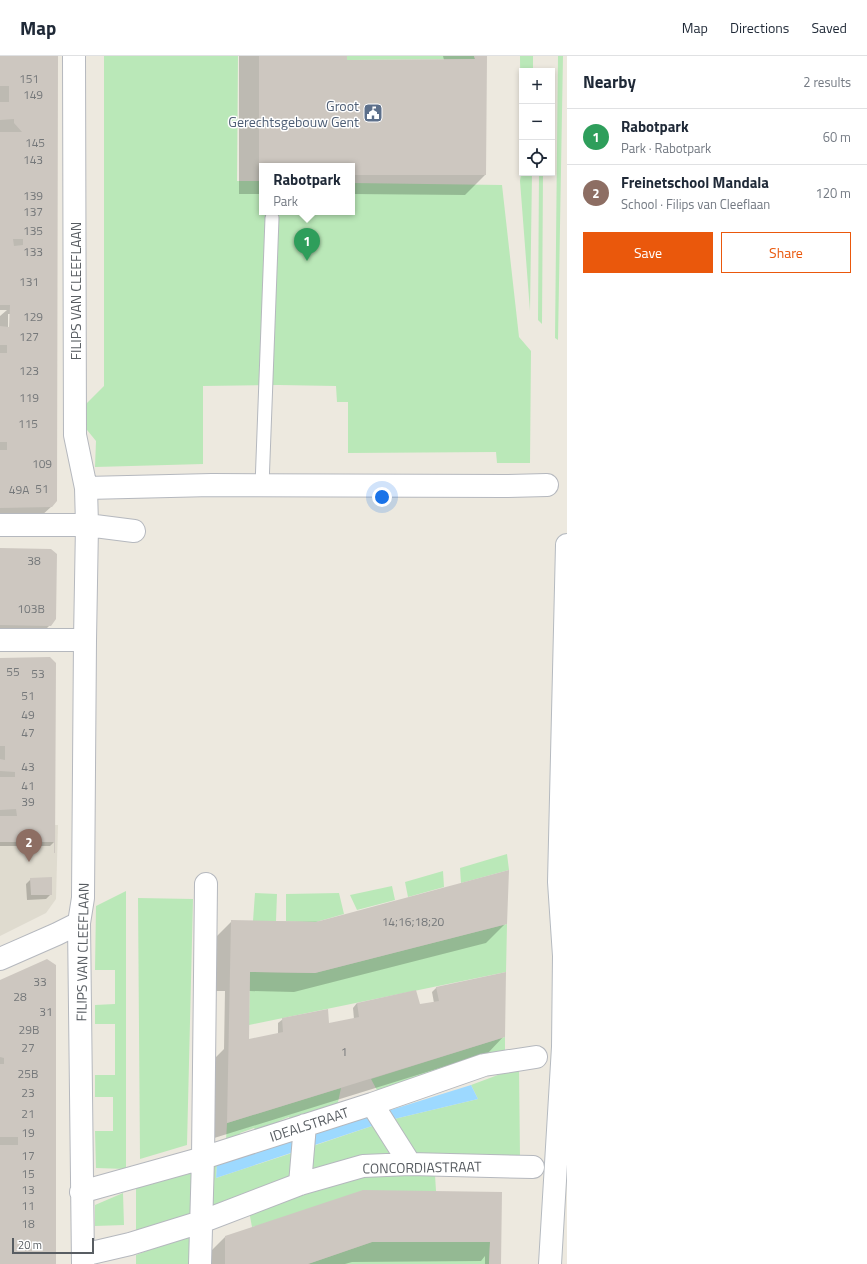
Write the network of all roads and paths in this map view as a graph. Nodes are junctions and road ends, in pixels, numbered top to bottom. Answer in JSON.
{"nodes":[{"id":1,"x":74,"y":56,"type":"edge"},
{"id":2,"x":272,"y":218,"type":"dead end"},
{"id":3,"x":547,"y":485,"type":"dead end"},
{"id":4,"x":262,"y":486,"type":"junction"},
{"id":5,"x":86,"y":488,"type":"junction"},
{"id":6,"x":0,"y":525,"type":"edge"},
{"id":7,"x":87,"y":525,"type":"junction"},
{"id":8,"x":134,"y":531,"type":"dead end"},
{"id":9,"x":567,"y":545,"type":"edge"},
{"id":10,"x":0,"y":640,"type":"edge"},
{"id":11,"x":85,"y":640,"type":"junction"},
{"id":12,"x":206,"y":884,"type":"dead end"},
{"id":13,"x":79,"y":923,"type":"junction"},
{"id":14,"x":0,"y":959,"type":"edge"},
{"id":15,"x":536,"y":1057,"type":"dead end"},
{"id":16,"x":372,"y":1104,"type":"junction"},
{"id":17,"x":305,"y":1125,"type":"junction"},
{"id":18,"x":203,"y":1158,"type":"junction"},
{"id":19,"x":410,"y":1164,"type":"junction"},
{"id":20,"x":533,"y":1167,"type":"dead end"},
{"id":21,"x":300,"y":1184,"type":"junction"},
{"id":22,"x":81,"y":1192,"type":"junction"},
{"id":23,"x":201,"y":1222,"type":"junction"},
{"id":24,"x":83,"y":1260,"type":"edge"},
{"id":25,"x":200,"y":1264,"type":"edge"},
{"id":26,"x":550,"y":1264,"type":"edge"}],
"edges":[{"from":1,"to":5,"type":"street","name":"FILIPS VAN CLEEFLAAN"},
{"from":2,"to":4,"type":"lane"},
{"from":3,"to":4,"type":"street"},
{"from":4,"to":5,"type":"street"},
{"from":5,"to":7,"type":"street","name":"FILIPS VAN CLEEFLAAN"},
{"from":6,"to":7,"type":"street"},
{"from":7,"to":8,"type":"street"},
{"from":7,"to":11,"type":"street","name":"FILIPS VAN CLEEFLAAN"},
{"from":9,"to":26,"type":"street"},
{"from":10,"to":11,"type":"street"},
{"from":11,"to":13,"type":"street","name":"FILIPS VAN CLEEFLAAN"},
{"from":12,"to":18,"type":"street"},
{"from":13,"to":14,"type":"street"},
{"from":13,"to":22,"type":"street","name":"FILIPS VAN CLEEFLAAN"},
{"from":15,"to":16,"type":"street","name":"IDEALSTRAAT"},
{"from":16,"to":17,"type":"street","name":"IDEALSTRAAT"},
{"from":16,"to":19,"type":"street"},
{"from":17,"to":18,"type":"street","name":"IDEALSTRAAT"},
{"from":17,"to":21,"type":"street"},
{"from":18,"to":22,"type":"street","name":"IDEALSTRAAT"},
{"from":18,"to":23,"type":"street"},
{"from":19,"to":20,"type":"street","name":"CONCORDIASTRAAT"},
{"from":19,"to":21,"type":"street","name":"CONCORDIASTRAAT"},
{"from":21,"to":23,"type":"street","name":"CONCORDIASTRAAT"},
{"from":22,"to":24,"type":"street","name":"FILIPS VAN CLEEFLAAN"},
{"from":23,"to":24,"type":"street","name":"CONCORDIASTRAAT"},
{"from":23,"to":25,"type":"street"}]}
